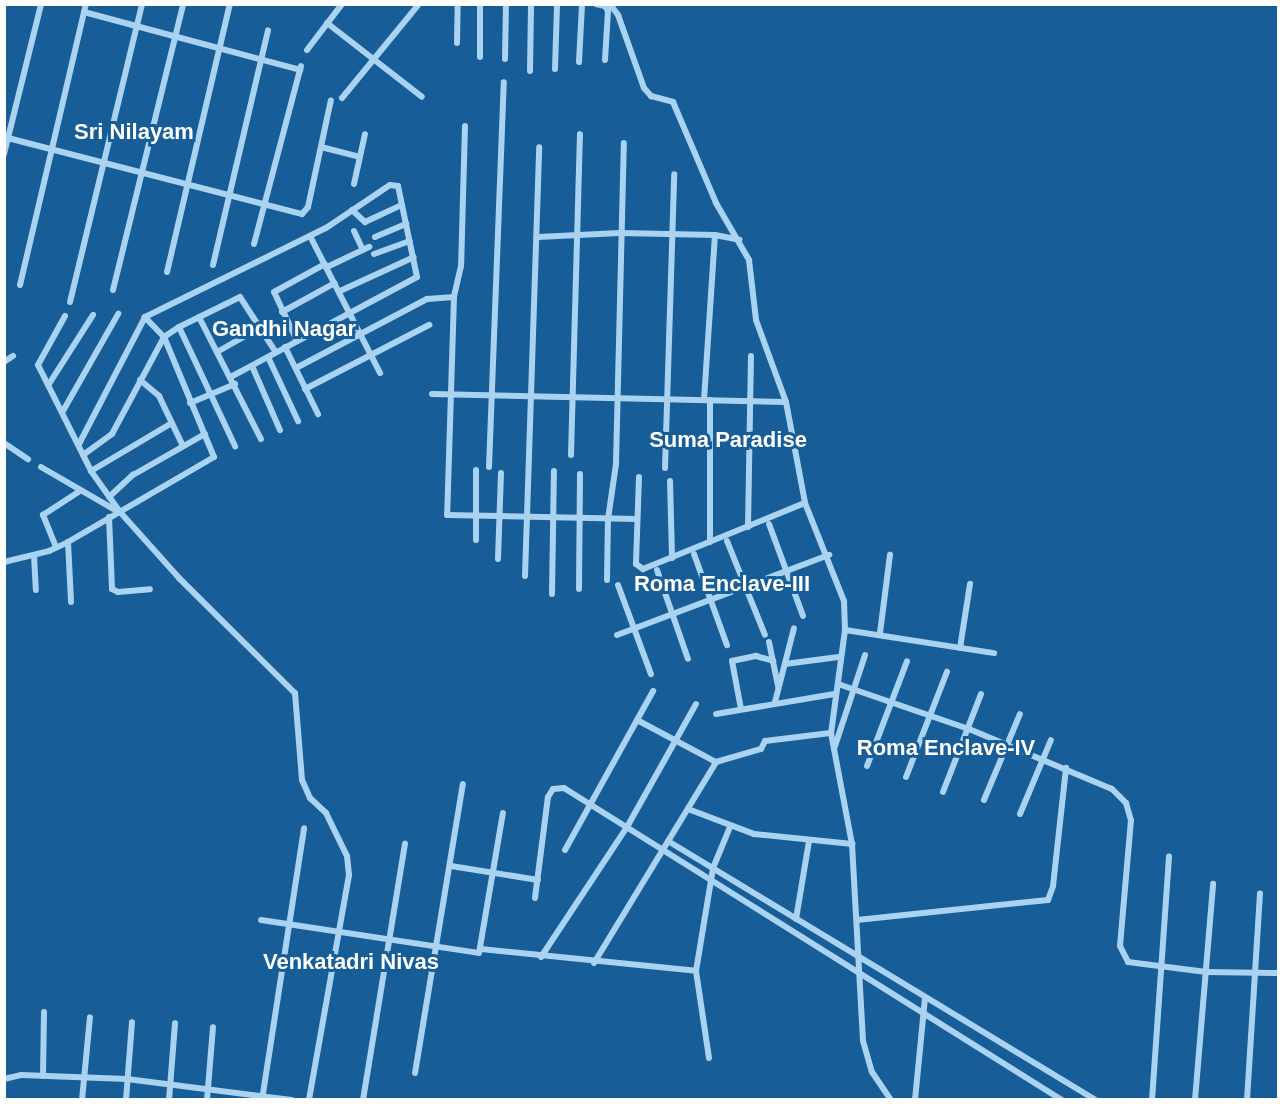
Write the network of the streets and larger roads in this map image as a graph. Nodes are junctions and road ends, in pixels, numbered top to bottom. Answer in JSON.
{"nodes":[{"id":1,"x":41,"y":4,"type":"edge"},
{"id":2,"x":86,"y":4,"type":"edge"},
{"id":3,"x":142,"y":4,"type":"edge"},
{"id":4,"x":183,"y":4,"type":"edge"},
{"id":5,"x":230,"y":4,"type":"edge"},
{"id":6,"x":342,"y":4,"type":"edge"},
{"id":7,"x":419,"y":4,"type":"edge"},
{"id":8,"x":458,"y":4,"type":"edge"},
{"id":9,"x":480,"y":4,"type":"edge"},
{"id":10,"x":506,"y":4,"type":"edge"},
{"id":11,"x":531,"y":4,"type":"edge"},
{"id":12,"x":557,"y":4,"type":"edge"},
{"id":13,"x":582,"y":4,"type":"edge"},
{"id":14,"x":596,"y":4,"type":"edge"},
{"id":15,"x":610,"y":4,"type":"edge"},
{"id":16,"x":84,"y":12,"type":"junction"},
{"id":17,"x":327,"y":23,"type":"junction"},
{"id":18,"x":136,"y":27,"type":"junction"},
{"id":19,"x":268,"y":30,"type":"dead end"},
{"id":20,"x":175,"y":37,"type":"junction"},
{"id":21,"x":457,"y":43,"type":"dead end"},
{"id":22,"x":220,"y":48,"type":"junction"},
{"id":23,"x":307,"y":50,"type":"dead end"},
{"id":24,"x":480,"y":57,"type":"dead end"},
{"id":25,"x":374,"y":59,"type":"junction"},
{"id":26,"x":505,"y":59,"type":"dead end"},
{"id":27,"x":260,"y":60,"type":"junction"},
{"id":28,"x":605,"y":60,"type":"dead end"},
{"id":29,"x":579,"y":62,"type":"dead end"},
{"id":30,"x":555,"y":69,"type":"dead end"},
{"id":31,"x":530,"y":71,"type":"dead end"},
{"id":32,"x":504,"y":82,"type":"dead end"},
{"id":33,"x":422,"y":97,"type":"dead end"},
{"id":34,"x":342,"y":98,"type":"dead end"},
{"id":35,"x":331,"y":100,"type":"dead end"},
{"id":36,"x":465,"y":126,"type":"dead end"},
{"id":37,"x":365,"y":134,"type":"dead end"},
{"id":38,"x":580,"y":134,"type":"dead end"},
{"id":39,"x":6,"y":138,"type":"edge"},
{"id":40,"x":624,"y":143,"type":"dead end"},
{"id":41,"x":321,"y":147,"type":"junction"},
{"id":42,"x":539,"y":147,"type":"dead end"},
{"id":43,"x":51,"y":150,"type":"junction"},
{"id":44,"x":4,"y":154,"type":"edge"},
{"id":45,"x":360,"y":157,"type":"junction"},
{"id":46,"x":102,"y":165,"type":"junction"},
{"id":47,"x":141,"y":174,"type":"junction"},
{"id":48,"x":674,"y":174,"type":"dead end"},
{"id":49,"x":354,"y":184,"type":"dead end"},
{"id":50,"x":188,"y":186,"type":"junction"},
{"id":51,"x":230,"y":198,"type":"junction"},
{"id":52,"x":401,"y":205,"type":"junction"},
{"id":53,"x":264,"y":206,"type":"junction"},
{"id":54,"x":352,"y":210,"type":"junction"},
{"id":55,"x":406,"y":224,"type":"junction"},
{"id":56,"x":354,"y":231,"type":"dead end"},
{"id":57,"x":620,"y":233,"type":"junction"},
{"id":58,"x":577,"y":234,"type":"junction"},
{"id":59,"x":715,"y":235,"type":"junction"},
{"id":60,"x":310,"y":236,"type":"junction"},
{"id":61,"x":375,"y":237,"type":"dead end"},
{"id":62,"x":538,"y":237,"type":"junction"},
{"id":63,"x":671,"y":237,"type":"junction"},
{"id":64,"x":740,"y":240,"type":"junction"},
{"id":65,"x":410,"y":241,"type":"junction"},
{"id":66,"x":254,"y":244,"type":"dead end"},
{"id":67,"x":374,"y":254,"type":"dead end"},
{"id":68,"x":414,"y":257,"type":"junction"},
{"id":69,"x":213,"y":265,"type":"dead end"},
{"id":70,"x":326,"y":266,"type":"junction"},
{"id":71,"x":167,"y":272,"type":"dead end"},
{"id":72,"x":335,"y":283,"type":"junction"},
{"id":73,"x":20,"y":285,"type":"dead end"},
{"id":74,"x":113,"y":290,"type":"dead end"},
{"id":75,"x":340,"y":291,"type":"junction"},
{"id":76,"x":454,"y":297,"type":"junction"},
{"id":77,"x":70,"y":302,"type":"dead end"},
{"id":78,"x":282,"y":312,"type":"junction"},
{"id":79,"x":118,"y":314,"type":"dead end"},
{"id":80,"x":351,"y":314,"type":"junction"},
{"id":81,"x":93,"y":315,"type":"dead end"},
{"id":82,"x":65,"y":316,"type":"dead end"},
{"id":83,"x":145,"y":316,"type":"junction"},
{"id":84,"x":199,"y":317,"type":"junction"},
{"id":85,"x":429,"y":325,"type":"dead end"},
{"id":86,"x":178,"y":327,"type":"junction"},
{"id":87,"x":261,"y":327,"type":"junction"},
{"id":88,"x":361,"y":334,"type":"junction"},
{"id":89,"x":164,"y":337,"type":"junction"},
{"id":90,"x":297,"y":341,"type":"junction"},
{"id":91,"x":285,"y":347,"type":"junction"},
{"id":92,"x":275,"y":351,"type":"junction"},
{"id":93,"x":218,"y":352,"type":"junction"},
{"id":94,"x":370,"y":355,"type":"junction"},
{"id":95,"x":13,"y":356,"type":"dead end"},
{"id":96,"x":751,"y":356,"type":"dead end"},
{"id":97,"x":267,"y":357,"type":"junction"},
{"id":98,"x":4,"y":362,"type":"edge"},
{"id":99,"x":252,"y":366,"type":"junction"},
{"id":100,"x":296,"y":368,"type":"junction"},
{"id":101,"x":380,"y":373,"type":"dead end"},
{"id":102,"x":232,"y":376,"type":"junction"},
{"id":103,"x":140,"y":380,"type":"junction"},
{"id":104,"x":49,"y":384,"type":"junction"},
{"id":105,"x":235,"y":384,"type":"junction"},
{"id":106,"x":305,"y":389,"type":"junction"},
{"id":107,"x":213,"y":393,"type":"junction"},
{"id":108,"x":432,"y":394,"type":"dead end"},
{"id":109,"x":452,"y":394,"type":"junction"},
{"id":110,"x":492,"y":396,"type":"junction"},
{"id":111,"x":531,"y":398,"type":"junction"},
{"id":112,"x":615,"y":398,"type":"junction"},
{"id":113,"x":574,"y":399,"type":"junction"},
{"id":114,"x":667,"y":399,"type":"junction"},
{"id":115,"x":707,"y":400,"type":"junction"},
{"id":116,"x":750,"y":402,"type":"junction"},
{"id":117,"x":786,"y":402,"type":"junction"},
{"id":118,"x":190,"y":403,"type":"junction"},
{"id":119,"x":63,"y":411,"type":"junction"},
{"id":120,"x":318,"y":414,"type":"dead end"},
{"id":121,"x":297,"y":421,"type":"dead end"},
{"id":122,"x":172,"y":423,"type":"junction"},
{"id":123,"x":280,"y":430,"type":"dead end"},
{"id":124,"x":205,"y":434,"type":"junction"},
{"id":125,"x":261,"y":439,"type":"dead end"},
{"id":126,"x":4,"y":443,"type":"edge"},
{"id":127,"x":79,"y":444,"type":"junction"},
{"id":128,"x":183,"y":446,"type":"junction"},
{"id":129,"x":235,"y":446,"type":"dead end"},
{"id":130,"x":83,"y":455,"type":"junction"},
{"id":131,"x":571,"y":455,"type":"dead end"},
{"id":132,"x":28,"y":459,"type":"dead end"},
{"id":133,"x":41,"y":467,"type":"dead end"},
{"id":134,"x":489,"y":467,"type":"dead end"},
{"id":135,"x":665,"y":468,"type":"dead end"},
{"id":136,"x":476,"y":470,"type":"dead end"},
{"id":137,"x":91,"y":471,"type":"junction"},
{"id":138,"x":554,"y":471,"type":"dead end"},
{"id":139,"x":501,"y":473,"type":"dead end"},
{"id":140,"x":580,"y":474,"type":"dead end"},
{"id":141,"x":639,"y":477,"type":"dead end"},
{"id":142,"x":670,"y":480,"type":"dead end"},
{"id":143,"x":80,"y":491,"type":"junction"},
{"id":144,"x":109,"y":497,"type":"junction"},
{"id":145,"x":805,"y":503,"type":"junction"},
{"id":146,"x":120,"y":513,"type":"junction"},
{"id":147,"x":476,"y":515,"type":"junction"},
{"id":148,"x":500,"y":516,"type":"junction"},
{"id":149,"x":110,"y":517,"type":"junction"},
{"id":150,"x":527,"y":517,"type":"junction"},
{"id":151,"x":553,"y":518,"type":"junction"},
{"id":152,"x":580,"y":518,"type":"junction"},
{"id":153,"x":608,"y":519,"type":"junction"},
{"id":154,"x":637,"y":519,"type":"junction"},
{"id":155,"x":769,"y":524,"type":"dead end"},
{"id":156,"x":748,"y":527,"type":"junction"},
{"id":157,"x":476,"y":540,"type":"dead end"},
{"id":158,"x":727,"y":541,"type":"dead end"},
{"id":159,"x":68,"y":542,"type":"junction"},
{"id":160,"x":710,"y":542,"type":"junction"},
{"id":161,"x":56,"y":548,"type":"junction"},
{"id":162,"x":694,"y":554,"type":"dead end"},
{"id":163,"x":34,"y":555,"type":"junction"},
{"id":164,"x":829,"y":555,"type":"junction"},
{"id":165,"x":890,"y":555,"type":"dead end"},
{"id":166,"x":672,"y":558,"type":"junction"},
{"id":167,"x":498,"y":559,"type":"dead end"},
{"id":168,"x":4,"y":561,"type":"edge"},
{"id":169,"x":657,"y":570,"type":"dead end"},
{"id":170,"x":788,"y":572,"type":"junction"},
{"id":171,"x":525,"y":576,"type":"dead end"},
{"id":172,"x":607,"y":580,"type":"dead end"},
{"id":173,"x":970,"y":584,"type":"dead end"},
{"id":174,"x":618,"y":585,"type":"dead end"},
{"id":175,"x":747,"y":587,"type":"junction"},
{"id":176,"x":150,"y":589,"type":"dead end"},
{"id":177,"x":579,"y":589,"type":"dead end"},
{"id":178,"x":36,"y":590,"type":"dead end"},
{"id":179,"x":552,"y":594,"type":"dead end"},
{"id":180,"x":710,"y":599,"type":"junction"},
{"id":181,"x":71,"y":602,"type":"dead end"},
{"id":182,"x":672,"y":614,"type":"junction"},
{"id":183,"x":802,"y":616,"type":"dead end"},
{"id":184,"x":794,"y":628,"type":"dead end"},
{"id":185,"x":636,"y":629,"type":"junction"},
{"id":186,"x":845,"y":630,"type":"junction"},
{"id":187,"x":880,"y":633,"type":"junction"},
{"id":188,"x":617,"y":635,"type":"dead end"},
{"id":189,"x":765,"y":635,"type":"dead end"},
{"id":190,"x":769,"y":642,"type":"dead end"},
{"id":191,"x":727,"y":645,"type":"dead end"},
{"id":192,"x":960,"y":648,"type":"junction"},
{"id":193,"x":994,"y":653,"type":"dead end"},
{"id":194,"x":865,"y":655,"type":"dead end"},
{"id":195,"x":839,"y":657,"type":"junction"},
{"id":196,"x":688,"y":659,"type":"dead end"},
{"id":197,"x":773,"y":661,"type":"junction"},
{"id":198,"x":907,"y":661,"type":"dead end"},
{"id":199,"x":785,"y":664,"type":"junction"},
{"id":200,"x":947,"y":672,"type":"dead end"},
{"id":201,"x":651,"y":674,"type":"dead end"},
{"id":202,"x":838,"y":684,"type":"junction"},
{"id":203,"x":778,"y":687,"type":"junction"},
{"id":204,"x":855,"y":690,"type":"junction"},
{"id":205,"x":653,"y":691,"type":"dead end"},
{"id":206,"x":834,"y":694,"type":"junction"},
{"id":207,"x":981,"y":694,"type":"dead end"},
{"id":208,"x":775,"y":702,"type":"junction"},
{"id":209,"x":892,"y":702,"type":"junction"},
{"id":210,"x":696,"y":704,"type":"dead end"},
{"id":211,"x":741,"y":709,"type":"junction"},
{"id":212,"x":716,"y":714,"type":"dead end"},
{"id":213,"x":1020,"y":714,"type":"dead end"},
{"id":214,"x":930,"y":716,"type":"junction"},
{"id":215,"x":637,"y":720,"type":"junction"},
{"id":216,"x":969,"y":729,"type":"junction"},
{"id":217,"x":831,"y":733,"type":"junction"},
{"id":218,"x":1051,"y":740,"type":"dead end"},
{"id":219,"x":674,"y":742,"type":"junction"},
{"id":220,"x":1007,"y":744,"type":"junction"},
{"id":221,"x":834,"y":749,"type":"junction"},
{"id":222,"x":1043,"y":758,"type":"junction"},
{"id":223,"x":716,"y":762,"type":"junction"},
{"id":224,"x":867,"y":766,"type":"dead end"},
{"id":225,"x":1066,"y":768,"type":"junction"},
{"id":226,"x":906,"y":777,"type":"dead end"},
{"id":227,"x":463,"y":783,"type":"dead end"},
{"id":228,"x":943,"y":792,"type":"dead end"},
{"id":229,"x":984,"y":800,"type":"dead end"},
{"id":230,"x":591,"y":804,"type":"junction"},
{"id":231,"x":688,"y":809,"type":"junction"},
{"id":232,"x":503,"y":813,"type":"dead end"},
{"id":233,"x":1020,"y":814,"type":"dead end"},
{"id":234,"x":627,"y":827,"type":"junction"},
{"id":235,"x":730,"y":827,"type":"junction"},
{"id":236,"x":304,"y":828,"type":"dead end"},
{"id":237,"x":668,"y":841,"type":"junction"},
{"id":238,"x":809,"y":841,"type":"junction"},
{"id":239,"x":405,"y":843,"type":"dead end"},
{"id":240,"x":852,"y":844,"type":"junction"},
{"id":241,"x":565,"y":850,"type":"dead end"},
{"id":242,"x":662,"y":850,"type":"junction"},
{"id":243,"x":1169,"y":857,"type":"dead end"},
{"id":244,"x":451,"y":866,"type":"junction"},
{"id":245,"x":713,"y":868,"type":"junction"},
{"id":246,"x":495,"y":873,"type":"junction"},
{"id":247,"x":538,"y":880,"type":"junction"},
{"id":248,"x":711,"y":881,"type":"junction"},
{"id":249,"x":1213,"y":885,"type":"dead end"},
{"id":250,"x":1260,"y":893,"type":"dead end"},
{"id":251,"x":535,"y":898,"type":"dead end"},
{"id":252,"x":796,"y":919,"type":"junction"},
{"id":253,"x":261,"y":920,"type":"dead end"},
{"id":254,"x":857,"y":920,"type":"junction"},
{"id":255,"x":287,"y":925,"type":"junction"},
{"id":256,"x":337,"y":934,"type":"junction"},
{"id":257,"x":389,"y":942,"type":"junction"},
{"id":258,"x":437,"y":948,"type":"junction"},
{"id":259,"x":481,"y":949,"type":"junction"},
{"id":260,"x":541,"y":957,"type":"junction"},
{"id":261,"x":859,"y":957,"type":"junction"},
{"id":262,"x":594,"y":963,"type":"junction"},
{"id":263,"x":1161,"y":967,"type":"junction"},
{"id":264,"x":696,"y":971,"type":"junction"},
{"id":265,"x":1206,"y":972,"type":"junction"},
{"id":266,"x":1255,"y":972,"type":"junction"},
{"id":267,"x":1278,"y":973,"type":"edge"},
{"id":268,"x":859,"y":974,"type":"junction"},
{"id":269,"x":926,"y":998,"type":"junction"},
{"id":270,"x":44,"y":1012,"type":"dead end"},
{"id":271,"x":924,"y":1014,"type":"junction"},
{"id":272,"x":90,"y":1017,"type":"dead end"},
{"id":273,"x":132,"y":1022,"type":"dead end"},
{"id":274,"x":175,"y":1023,"type":"dead end"},
{"id":275,"x":213,"y":1027,"type":"dead end"},
{"id":276,"x":709,"y":1058,"type":"dead end"},
{"id":277,"x":415,"y":1073,"type":"dead end"},
{"id":278,"x":44,"y":1076,"type":"junction"},
{"id":279,"x":84,"y":1077,"type":"junction"},
{"id":280,"x":4,"y":1079,"type":"edge"},
{"id":281,"x":127,"y":1079,"type":"junction"},
{"id":282,"x":170,"y":1083,"type":"junction"},
{"id":283,"x":208,"y":1086,"type":"junction"},
{"id":284,"x":262,"y":1097,"type":"edge"},
{"id":285,"x":82,"y":1100,"type":"edge"},
{"id":286,"x":126,"y":1100,"type":"edge"},
{"id":287,"x":169,"y":1100,"type":"edge"},
{"id":288,"x":207,"y":1100,"type":"edge"},
{"id":289,"x":292,"y":1100,"type":"edge"},
{"id":290,"x":309,"y":1100,"type":"edge"},
{"id":291,"x":363,"y":1100,"type":"edge"},
{"id":292,"x":891,"y":1100,"type":"edge"},
{"id":293,"x":915,"y":1100,"type":"edge"},
{"id":294,"x":1062,"y":1100,"type":"edge"},
{"id":295,"x":1095,"y":1100,"type":"edge"},
{"id":296,"x":1152,"y":1100,"type":"edge"},
{"id":297,"x":1195,"y":1100,"type":"edge"},
{"id":298,"x":1247,"y":1100,"type":"edge"}],
"edges":[{"from":1,"to":39,"type":"street"},
{"from":2,"to":16,"type":"street"},
{"from":3,"to":18,"type":"street"},
{"from":4,"to":20,"type":"street"},
{"from":5,"to":22,"type":"street"},
{"from":6,"to":17,"type":"street"},
{"from":7,"to":25,"type":"street"},
{"from":8,"to":21,"type":"street"},
{"from":9,"to":24,"type":"street"},
{"from":10,"to":26,"type":"street"},
{"from":11,"to":31,"type":"street"},
{"from":12,"to":30,"type":"street"},
{"from":13,"to":29,"type":"street"},
{"from":14,"to":28,"type":"street"},
{"from":15,"to":64,"type":"street"},
{"from":16,"to":18,"type":"street"},
{"from":16,"to":43,"type":"street"},
{"from":17,"to":23,"type":"street"},
{"from":17,"to":25,"type":"street"},
{"from":18,"to":20,"type":"street"},
{"from":18,"to":46,"type":"street"},
{"from":19,"to":27,"type":"street"},
{"from":20,"to":22,"type":"street"},
{"from":20,"to":47,"type":"street"},
{"from":22,"to":27,"type":"street"},
{"from":22,"to":50,"type":"street"},
{"from":25,"to":33,"type":"street"},
{"from":25,"to":34,"type":"street"},
{"from":27,"to":51,"type":"street"},
{"from":27,"to":53,"type":"street"},
{"from":32,"to":110,"type":"street"},
{"from":35,"to":41,"type":"street"},
{"from":36,"to":76,"type":"street"},
{"from":37,"to":45,"type":"street"},
{"from":38,"to":58,"type":"street"},
{"from":39,"to":43,"type":"street"},
{"from":39,"to":44,"type":"street"},
{"from":40,"to":57,"type":"street"},
{"from":41,"to":45,"type":"street"},
{"from":41,"to":53,"type":"street"},
{"from":42,"to":62,"type":"street"},
{"from":43,"to":46,"type":"street"},
{"from":43,"to":73,"type":"street"},
{"from":45,"to":49,"type":"street"},
{"from":46,"to":47,"type":"street"},
{"from":46,"to":77,"type":"street"},
{"from":47,"to":50,"type":"street"},
{"from":47,"to":74,"type":"street"},
{"from":48,"to":63,"type":"street"},
{"from":50,"to":51,"type":"street"},
{"from":50,"to":71,"type":"street"},
{"from":51,"to":53,"type":"street"},
{"from":51,"to":69,"type":"street"},
{"from":52,"to":54,"type":"street"},
{"from":52,"to":54,"type":"street"},
{"from":52,"to":55,"type":"street"},
{"from":53,"to":66,"type":"street"},
{"from":54,"to":60,"type":"street"},
{"from":55,"to":61,"type":"street"},
{"from":55,"to":65,"type":"street"},
{"from":56,"to":70,"type":"street"},
{"from":57,"to":58,"type":"street"},
{"from":57,"to":63,"type":"street"},
{"from":57,"to":112,"type":"street"},
{"from":58,"to":62,"type":"street"},
{"from":58,"to":113,"type":"street"},
{"from":59,"to":63,"type":"street"},
{"from":59,"to":64,"type":"street"},
{"from":59,"to":115,"type":"street"},
{"from":60,"to":70,"type":"street"},
{"from":60,"to":83,"type":"street"},
{"from":62,"to":111,"type":"street"},
{"from":63,"to":114,"type":"street"},
{"from":64,"to":117,"type":"street"},
{"from":65,"to":67,"type":"street"},
{"from":65,"to":68,"type":"street"},
{"from":68,"to":75,"type":"street"},
{"from":68,"to":80,"type":"street"},
{"from":70,"to":72,"type":"street"},
{"from":70,"to":78,"type":"street"},
{"from":72,"to":75,"type":"street"},
{"from":72,"to":78,"type":"street"},
{"from":75,"to":80,"type":"street"},
{"from":76,"to":88,"type":"street"},
{"from":76,"to":109,"type":"street"},
{"from":78,"to":90,"type":"street"},
{"from":79,"to":119,"type":"street"},
{"from":80,"to":88,"type":"street"},
{"from":80,"to":90,"type":"street"},
{"from":81,"to":104,"type":"street"},
{"from":82,"to":104,"type":"street"},
{"from":83,"to":89,"type":"street"},
{"from":83,"to":127,"type":"street"},
{"from":84,"to":86,"type":"street"},
{"from":84,"to":87,"type":"street"},
{"from":84,"to":93,"type":"street"},
{"from":85,"to":94,"type":"street"},
{"from":86,"to":89,"type":"street"},
{"from":86,"to":107,"type":"street"},
{"from":87,"to":92,"type":"street"},
{"from":87,"to":93,"type":"street"},
{"from":88,"to":94,"type":"street"},
{"from":88,"to":100,"type":"street"},
{"from":89,"to":103,"type":"street"},
{"from":89,"to":118,"type":"street"},
{"from":90,"to":91,"type":"street"},
{"from":91,"to":92,"type":"street"},
{"from":91,"to":100,"type":"street"},
{"from":92,"to":97,"type":"street"},
{"from":93,"to":102,"type":"street"},
{"from":94,"to":101,"type":"street"},
{"from":94,"to":106,"type":"street"},
{"from":95,"to":98,"type":"street"},
{"from":96,"to":116,"type":"street"},
{"from":97,"to":99,"type":"street"},
{"from":97,"to":121,"type":"street"},
{"from":99,"to":102,"type":"street"},
{"from":99,"to":123,"type":"street"},
{"from":100,"to":106,"type":"street"},
{"from":102,"to":105,"type":"street"},
{"from":103,"to":122,"type":"street"},
{"from":103,"to":130,"type":"street"},
{"from":104,"to":119,"type":"street"},
{"from":105,"to":107,"type":"street"},
{"from":105,"to":125,"type":"street"},
{"from":106,"to":120,"type":"street"},
{"from":107,"to":118,"type":"street"},
{"from":107,"to":129,"type":"street"},
{"from":108,"to":109,"type":"street"},
{"from":109,"to":110,"type":"street"},
{"from":109,"to":147,"type":"street"},
{"from":110,"to":111,"type":"street"},
{"from":110,"to":134,"type":"street"},
{"from":111,"to":113,"type":"street"},
{"from":111,"to":150,"type":"street"},
{"from":112,"to":113,"type":"street"},
{"from":112,"to":114,"type":"street"},
{"from":112,"to":153,"type":"street"},
{"from":113,"to":131,"type":"street"},
{"from":114,"to":115,"type":"street"},
{"from":114,"to":135,"type":"street"},
{"from":115,"to":116,"type":"street"},
{"from":115,"to":160,"type":"street"},
{"from":116,"to":117,"type":"street"},
{"from":116,"to":156,"type":"street"},
{"from":117,"to":145,"type":"street"},
{"from":118,"to":124,"type":"street"},
{"from":119,"to":127,"type":"street"},
{"from":122,"to":128,"type":"street"},
{"from":122,"to":137,"type":"street"},
{"from":124,"to":128,"type":"street"},
{"from":124,"to":146,"type":"street"},
{"from":126,"to":132,"type":"street"},
{"from":127,"to":130,"type":"street"},
{"from":128,"to":144,"type":"street"},
{"from":130,"to":137,"type":"street"},
{"from":133,"to":143,"type":"street"},
{"from":136,"to":147,"type":"street"},
{"from":137,"to":144,"type":"street"},
{"from":138,"to":151,"type":"street"},
{"from":139,"to":148,"type":"street"},
{"from":140,"to":152,"type":"street"},
{"from":141,"to":154,"type":"street"},
{"from":142,"to":166,"type":"street"},
{"from":143,"to":146,"type":"street"},
{"from":143,"to":161,"type":"street"},
{"from":144,"to":146,"type":"street"},
{"from":145,"to":156,"type":"street"},
{"from":145,"to":164,"type":"street"},
{"from":146,"to":149,"type":"street"},
{"from":146,"to":256,"type":"street"},
{"from":147,"to":148,"type":"street"},
{"from":147,"to":157,"type":"street"},
{"from":148,"to":150,"type":"street"},
{"from":148,"to":167,"type":"street"},
{"from":149,"to":159,"type":"street"},
{"from":149,"to":176,"type":"street"},
{"from":150,"to":151,"type":"street"},
{"from":150,"to":171,"type":"street"},
{"from":151,"to":152,"type":"street"},
{"from":151,"to":179,"type":"street"},
{"from":152,"to":153,"type":"street"},
{"from":152,"to":177,"type":"street"},
{"from":153,"to":154,"type":"street"},
{"from":153,"to":172,"type":"street"},
{"from":154,"to":166,"type":"street"},
{"from":155,"to":170,"type":"street"},
{"from":156,"to":160,"type":"street"},
{"from":158,"to":175,"type":"street"},
{"from":159,"to":161,"type":"street"},
{"from":159,"to":181,"type":"street"},
{"from":160,"to":166,"type":"street"},
{"from":161,"to":163,"type":"street"},
{"from":162,"to":180,"type":"street"},
{"from":163,"to":168,"type":"street"},
{"from":163,"to":178,"type":"street"},
{"from":164,"to":170,"type":"street"},
{"from":164,"to":186,"type":"street"},
{"from":165,"to":187,"type":"street"},
{"from":169,"to":182,"type":"street"},
{"from":170,"to":175,"type":"street"},
{"from":170,"to":183,"type":"street"},
{"from":173,"to":192,"type":"street"},
{"from":174,"to":185,"type":"street"},
{"from":175,"to":180,"type":"street"},
{"from":175,"to":189,"type":"street"},
{"from":180,"to":182,"type":"street"},
{"from":180,"to":191,"type":"street"},
{"from":182,"to":185,"type":"street"},
{"from":182,"to":196,"type":"street"},
{"from":184,"to":199,"type":"street"},
{"from":185,"to":188,"type":"street"},
{"from":185,"to":201,"type":"street"},
{"from":186,"to":187,"type":"street"},
{"from":186,"to":195,"type":"street"},
{"from":187,"to":192,"type":"street"},
{"from":190,"to":197,"type":"street"},
{"from":192,"to":193,"type":"street"},
{"from":194,"to":204,"type":"street"},
{"from":195,"to":199,"type":"street"},
{"from":195,"to":202,"type":"street"},
{"from":197,"to":203,"type":"street"},
{"from":197,"to":211,"type":"street"},
{"from":198,"to":209,"type":"street"},
{"from":199,"to":203,"type":"street"},
{"from":200,"to":214,"type":"street"},
{"from":202,"to":204,"type":"street"},
{"from":202,"to":206,"type":"street"},
{"from":203,"to":208,"type":"street"},
{"from":204,"to":209,"type":"street"},
{"from":204,"to":221,"type":"street"},
{"from":205,"to":215,"type":"street"},
{"from":206,"to":208,"type":"street"},
{"from":206,"to":217,"type":"street"},
{"from":207,"to":216,"type":"street"},
{"from":208,"to":211,"type":"street"},
{"from":209,"to":214,"type":"street"},
{"from":209,"to":224,"type":"street"},
{"from":210,"to":219,"type":"street"},
{"from":211,"to":212,"type":"street"},
{"from":213,"to":220,"type":"street"},
{"from":214,"to":216,"type":"street"},
{"from":214,"to":226,"type":"street"},
{"from":215,"to":219,"type":"street"},
{"from":215,"to":230,"type":"street"},
{"from":216,"to":220,"type":"street"},
{"from":216,"to":228,"type":"street"},
{"from":217,"to":221,"type":"street"},
{"from":217,"to":223,"type":"street"},
{"from":218,"to":222,"type":"street"},
{"from":219,"to":223,"type":"street"},
{"from":219,"to":234,"type":"street"},
{"from":220,"to":222,"type":"street"},
{"from":220,"to":229,"type":"street"},
{"from":221,"to":240,"type":"street"},
{"from":222,"to":225,"type":"street"},
{"from":222,"to":233,"type":"street"},
{"from":223,"to":231,"type":"street"},
{"from":225,"to":254,"type":"street"},
{"from":225,"to":263,"type":"street"},
{"from":227,"to":244,"type":"street"},
{"from":230,"to":234,"type":"street"},
{"from":230,"to":241,"type":"street"},
{"from":230,"to":247,"type":"street"},
{"from":231,"to":235,"type":"street"},
{"from":231,"to":237,"type":"street"},
{"from":232,"to":246,"type":"street"},
{"from":234,"to":242,"type":"street"},
{"from":234,"to":260,"type":"street"},
{"from":235,"to":238,"type":"street"},
{"from":235,"to":245,"type":"street"},
{"from":236,"to":255,"type":"street"},
{"from":237,"to":242,"type":"street"},
{"from":237,"to":245,"type":"street"},
{"from":238,"to":240,"type":"street"},
{"from":238,"to":252,"type":"street"},
{"from":239,"to":257,"type":"street"},
{"from":240,"to":254,"type":"street"},
{"from":242,"to":248,"type":"street"},
{"from":242,"to":262,"type":"street"},
{"from":243,"to":263,"type":"street"},
{"from":244,"to":246,"type":"street"},
{"from":244,"to":258,"type":"street"},
{"from":245,"to":248,"type":"street"},
{"from":245,"to":252,"type":"street"},
{"from":246,"to":247,"type":"street"},
{"from":246,"to":259,"type":"street"},
{"from":247,"to":251,"type":"street"},
{"from":248,"to":264,"type":"street"},
{"from":248,"to":268,"type":"street"},
{"from":249,"to":265,"type":"street"},
{"from":250,"to":266,"type":"street"},
{"from":252,"to":261,"type":"street"},
{"from":253,"to":255,"type":"street"},
{"from":254,"to":261,"type":"street"},
{"from":255,"to":256,"type":"street"},
{"from":255,"to":284,"type":"street"},
{"from":256,"to":257,"type":"street"},
{"from":256,"to":290,"type":"street"},
{"from":257,"to":258,"type":"street"},
{"from":257,"to":291,"type":"street"},
{"from":258,"to":259,"type":"street"},
{"from":258,"to":277,"type":"street"},
{"from":259,"to":260,"type":"street"},
{"from":260,"to":262,"type":"street"},
{"from":261,"to":268,"type":"street"},
{"from":261,"to":269,"type":"street"},
{"from":262,"to":264,"type":"street"},
{"from":263,"to":265,"type":"street"},
{"from":263,"to":296,"type":"street"},
{"from":264,"to":276,"type":"street"},
{"from":265,"to":266,"type":"street"},
{"from":265,"to":297,"type":"street"},
{"from":266,"to":267,"type":"street"},
{"from":266,"to":298,"type":"street"},
{"from":268,"to":271,"type":"street"},
{"from":268,"to":292,"type":"street"},
{"from":269,"to":271,"type":"street"},
{"from":269,"to":295,"type":"street"},
{"from":270,"to":278,"type":"street"},
{"from":271,"to":293,"type":"street"},
{"from":271,"to":294,"type":"street"},
{"from":272,"to":279,"type":"street"},
{"from":273,"to":281,"type":"street"},
{"from":274,"to":282,"type":"street"},
{"from":275,"to":283,"type":"street"},
{"from":278,"to":279,"type":"street"},
{"from":278,"to":280,"type":"street"},
{"from":279,"to":281,"type":"street"},
{"from":279,"to":285,"type":"street"},
{"from":281,"to":282,"type":"street"},
{"from":281,"to":286,"type":"street"},
{"from":282,"to":283,"type":"street"},
{"from":282,"to":287,"type":"street"},
{"from":283,"to":284,"type":"street"},
{"from":283,"to":288,"type":"street"},
{"from":284,"to":289,"type":"street"}]}
